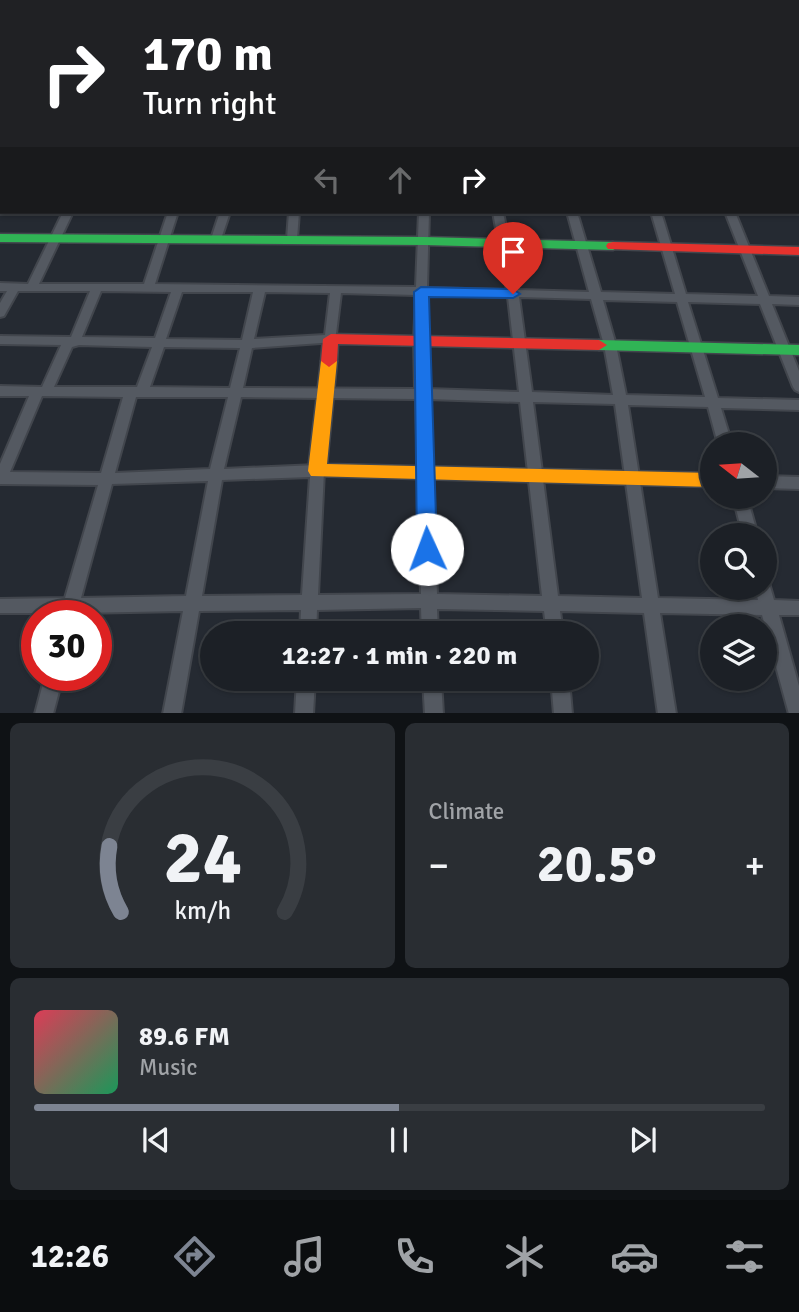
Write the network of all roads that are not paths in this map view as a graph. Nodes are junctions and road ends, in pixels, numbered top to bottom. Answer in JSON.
{"nodes":[{"id":1,"x":67,"y":214,"type":"edge"},
{"id":2,"x":172,"y":214,"type":"edge"},
{"id":3,"x":224,"y":214,"type":"edge"},
{"id":4,"x":294,"y":214,"type":"edge"},
{"id":5,"x":424,"y":214,"type":"edge"},
{"id":6,"x":498,"y":214,"type":"edge"},
{"id":7,"x":572,"y":214,"type":"edge"},
{"id":8,"x":657,"y":214,"type":"edge"},
{"id":9,"x":731,"y":214,"type":"edge"},
{"id":10,"x":0,"y":238,"type":"edge"},
{"id":11,"x":55,"y":238,"type":"junction"},
{"id":12,"x":163,"y":239,"type":"junction"},
{"id":13,"x":216,"y":239,"type":"junction"},
{"id":14,"x":292,"y":239,"type":"junction"},
{"id":15,"x":424,"y":241,"type":"junction"},
{"id":16,"x":502,"y":243,"type":"junction"},
{"id":17,"x":580,"y":246,"type":"junction"},
{"id":18,"x":670,"y":250,"type":"junction"},
{"id":19,"x":748,"y":251,"type":"junction"},
{"id":20,"x":799,"y":251,"type":"edge"},
{"id":21,"x":0,"y":287,"type":"edge"},
{"id":22,"x":14,"y":288,"type":"junction"},
{"id":23,"x":31,"y":288,"type":"junction"},
{"id":24,"x":97,"y":288,"type":"junction"},
{"id":25,"x":148,"y":288,"type":"junction"},
{"id":26,"x":178,"y":288,"type":"junction"},
{"id":27,"x":260,"y":288,"type":"junction"},
{"id":28,"x":336,"y":289,"type":"junction"},
{"id":29,"x":421,"y":292,"type":"junction"},
{"id":30,"x":513,"y":294,"type":"junction"},
{"id":31,"x":596,"y":296,"type":"junction"},
{"id":32,"x":683,"y":298,"type":"junction"},
{"id":33,"x":765,"y":300,"type":"junction"},
{"id":34,"x":799,"y":301,"type":"edge"},
{"id":35,"x":0,"y":313,"type":"edge"},
{"id":36,"x":331,"y":339,"type":"junction"},
{"id":37,"x":0,"y":340,"type":"edge"},
{"id":38,"x":420,"y":340,"type":"junction"},
{"id":39,"x":71,"y":342,"type":"junction"},
{"id":40,"x":517,"y":342,"type":"junction"},
{"id":41,"x":158,"y":344,"type":"junction"},
{"id":42,"x":246,"y":344,"type":"junction"},
{"id":43,"x":610,"y":345,"type":"junction"},
{"id":44,"x":698,"y":347,"type":"junction"},
{"id":45,"x":792,"y":350,"type":"edge"},
{"id":46,"x":799,"y":387,"type":"edge"},
{"id":47,"x":0,"y":391,"type":"edge"},
{"id":48,"x":42,"y":391,"type":"junction"},
{"id":49,"x":136,"y":392,"type":"junction"},
{"id":50,"x":234,"y":394,"type":"junction"},
{"id":51,"x":327,"y":394,"type":"junction"},
{"id":52,"x":423,"y":394,"type":"junction"},
{"id":53,"x":527,"y":399,"type":"junction"},
{"id":54,"x":621,"y":401,"type":"junction"},
{"id":55,"x":714,"y":403,"type":"junction"},
{"id":56,"x":799,"y":405,"type":"edge"},
{"id":57,"x":722,"y":432,"type":"edge"},
{"id":58,"x":317,"y":471,"type":"junction"},
{"id":59,"x":424,"y":471,"type":"junction"},
{"id":60,"x":216,"y":475,"type":"junction"},
{"id":61,"x":534,"y":477,"type":"junction"},
{"id":62,"x":1,"y":478,"type":"edge"},
{"id":63,"x":634,"y":478,"type":"junction"},
{"id":64,"x":105,"y":479,"type":"junction"},
{"id":65,"x":700,"y":480,"type":"edge"},
{"id":66,"x":777,"y":482,"type":"edge"},
{"id":67,"x":799,"y":483,"type":"edge"},
{"id":68,"x":72,"y":600,"type":"edge"},
{"id":69,"x":766,"y":600,"type":"edge"},
{"id":70,"x":428,"y":601,"type":"junction"},
{"id":71,"x":552,"y":603,"type":"junction"},
{"id":72,"x":310,"y":604,"type":"junction"},
{"id":73,"x":651,"y":605,"type":"junction"},
{"id":74,"x":0,"y":606,"type":"edge"},
{"id":75,"x":192,"y":606,"type":"junction"},
{"id":76,"x":21,"y":608,"type":"edge"},
{"id":77,"x":799,"y":608,"type":"edge"},
{"id":78,"x":112,"y":609,"type":"edge"},
{"id":79,"x":768,"y":610,"type":"junction"},
{"id":80,"x":309,"y":621,"type":"edge"},
{"id":81,"x":429,"y":621,"type":"edge"},
{"id":82,"x":554,"y":621,"type":"edge"},
{"id":83,"x":50,"y":691,"type":"edge"},
{"id":84,"x":305,"y":691,"type":"edge"},
{"id":85,"x":433,"y":691,"type":"edge"},
{"id":86,"x":561,"y":691,"type":"edge"},
{"id":87,"x":44,"y":713,"type":"edge"},
{"id":88,"x":172,"y":713,"type":"edge"},
{"id":89,"x":304,"y":713,"type":"edge"},
{"id":90,"x":434,"y":713,"type":"edge"},
{"id":91,"x":563,"y":713,"type":"edge"},
{"id":92,"x":667,"y":713,"type":"edge"},
{"id":93,"x":798,"y":713,"type":"edge"}],
"edges":[{"from":1,"to":11,"type":"street"},
{"from":2,"to":12,"type":"street"},
{"from":3,"to":13,"type":"street"},
{"from":4,"to":14,"type":"street"},
{"from":5,"to":15,"type":"street"},
{"from":6,"to":16,"type":"street"},
{"from":7,"to":17,"type":"street"},
{"from":8,"to":18,"type":"street"},
{"from":9,"to":19,"type":"street"},
{"from":10,"to":11,"type":"street"},
{"from":11,"to":12,"type":"street"},
{"from":11,"to":23,"type":"street"},
{"from":12,"to":13,"type":"street"},
{"from":12,"to":25,"type":"street"},
{"from":13,"to":14,"type":"street"},
{"from":14,"to":15,"type":"street"},
{"from":15,"to":16,"type":"street"},
{"from":15,"to":29,"type":"street"},
{"from":16,"to":17,"type":"street"},
{"from":16,"to":30,"type":"street"},
{"from":17,"to":18,"type":"street"},
{"from":17,"to":31,"type":"street"},
{"from":18,"to":19,"type":"street"},
{"from":18,"to":32,"type":"street"},
{"from":19,"to":20,"type":"street"},
{"from":19,"to":33,"type":"street"},
{"from":21,"to":22,"type":"street"},
{"from":22,"to":23,"type":"street"},
{"from":22,"to":35,"type":"street"},
{"from":23,"to":24,"type":"street"},
{"from":24,"to":25,"type":"street"},
{"from":24,"to":39,"type":"street"},
{"from":25,"to":26,"type":"street"},
{"from":26,"to":27,"type":"street"},
{"from":26,"to":41,"type":"street"},
{"from":27,"to":28,"type":"street"},
{"from":27,"to":42,"type":"street"},
{"from":28,"to":29,"type":"street"},
{"from":28,"to":36,"type":"street"},
{"from":29,"to":30,"type":"street"},
{"from":29,"to":38,"type":"street"},
{"from":30,"to":31,"type":"street"},
{"from":30,"to":40,"type":"street"},
{"from":31,"to":32,"type":"street"},
{"from":31,"to":43,"type":"street"},
{"from":32,"to":33,"type":"street"},
{"from":32,"to":44,"type":"street"},
{"from":33,"to":34,"type":"street"},
{"from":33,"to":45,"type":"street"},
{"from":36,"to":38,"type":"street"},
{"from":36,"to":42,"type":"street"},
{"from":36,"to":51,"type":"street"},
{"from":37,"to":39,"type":"street"},
{"from":38,"to":40,"type":"street"},
{"from":38,"to":52,"type":"street"},
{"from":39,"to":41,"type":"street"},
{"from":39,"to":48,"type":"street"},
{"from":40,"to":43,"type":"street"},
{"from":40,"to":53,"type":"street"},
{"from":41,"to":42,"type":"street"},
{"from":41,"to":49,"type":"street"},
{"from":42,"to":50,"type":"street"},
{"from":43,"to":44,"type":"street"},
{"from":43,"to":54,"type":"street"},
{"from":44,"to":45,"type":"street"},
{"from":44,"to":55,"type":"street"},
{"from":45,"to":46,"type":"street"},
{"from":47,"to":48,"type":"street"},
{"from":48,"to":49,"type":"street"},
{"from":48,"to":62,"type":"street"},
{"from":49,"to":50,"type":"street"},
{"from":49,"to":64,"type":"street"},
{"from":50,"to":51,"type":"street"},
{"from":50,"to":60,"type":"street"},
{"from":51,"to":52,"type":"street"},
{"from":51,"to":58,"type":"street"},
{"from":52,"to":53,"type":"street"},
{"from":52,"to":59,"type":"street"},
{"from":53,"to":54,"type":"street"},
{"from":53,"to":61,"type":"street"},
{"from":54,"to":55,"type":"street"},
{"from":54,"to":63,"type":"street"},
{"from":55,"to":56,"type":"street"},
{"from":55,"to":57,"type":"street"},
{"from":58,"to":59,"type":"street"},
{"from":58,"to":60,"type":"street"},
{"from":58,"to":72,"type":"street"},
{"from":59,"to":61,"type":"street"},
{"from":59,"to":70,"type":"street"},
{"from":60,"to":64,"type":"street"},
{"from":60,"to":75,"type":"street"},
{"from":61,"to":63,"type":"street"},
{"from":61,"to":71,"type":"street"},
{"from":62,"to":64,"type":"street"},
{"from":63,"to":65,"type":"street"},
{"from":63,"to":73,"type":"street"},
{"from":64,"to":68,"type":"street"},
{"from":66,"to":67,"type":"street"},
{"from":69,"to":79,"type":"street"},
{"from":70,"to":71,"type":"street"},
{"from":70,"to":72,"type":"street"},
{"from":70,"to":81,"type":"street"},
{"from":71,"to":73,"type":"street"},
{"from":71,"to":82,"type":"street"},
{"from":72,"to":75,"type":"street"},
{"from":72,"to":80,"type":"street"},
{"from":73,"to":79,"type":"street"},
{"from":73,"to":92,"type":"street"},
{"from":74,"to":76,"type":"street"},
{"from":75,"to":78,"type":"street"},
{"from":75,"to":88,"type":"street"},
{"from":77,"to":79,"type":"street"},
{"from":79,"to":93,"type":"street"},
{"from":83,"to":87,"type":"street"},
{"from":84,"to":89,"type":"street"},
{"from":85,"to":90,"type":"street"},
{"from":86,"to":91,"type":"street"}]}
